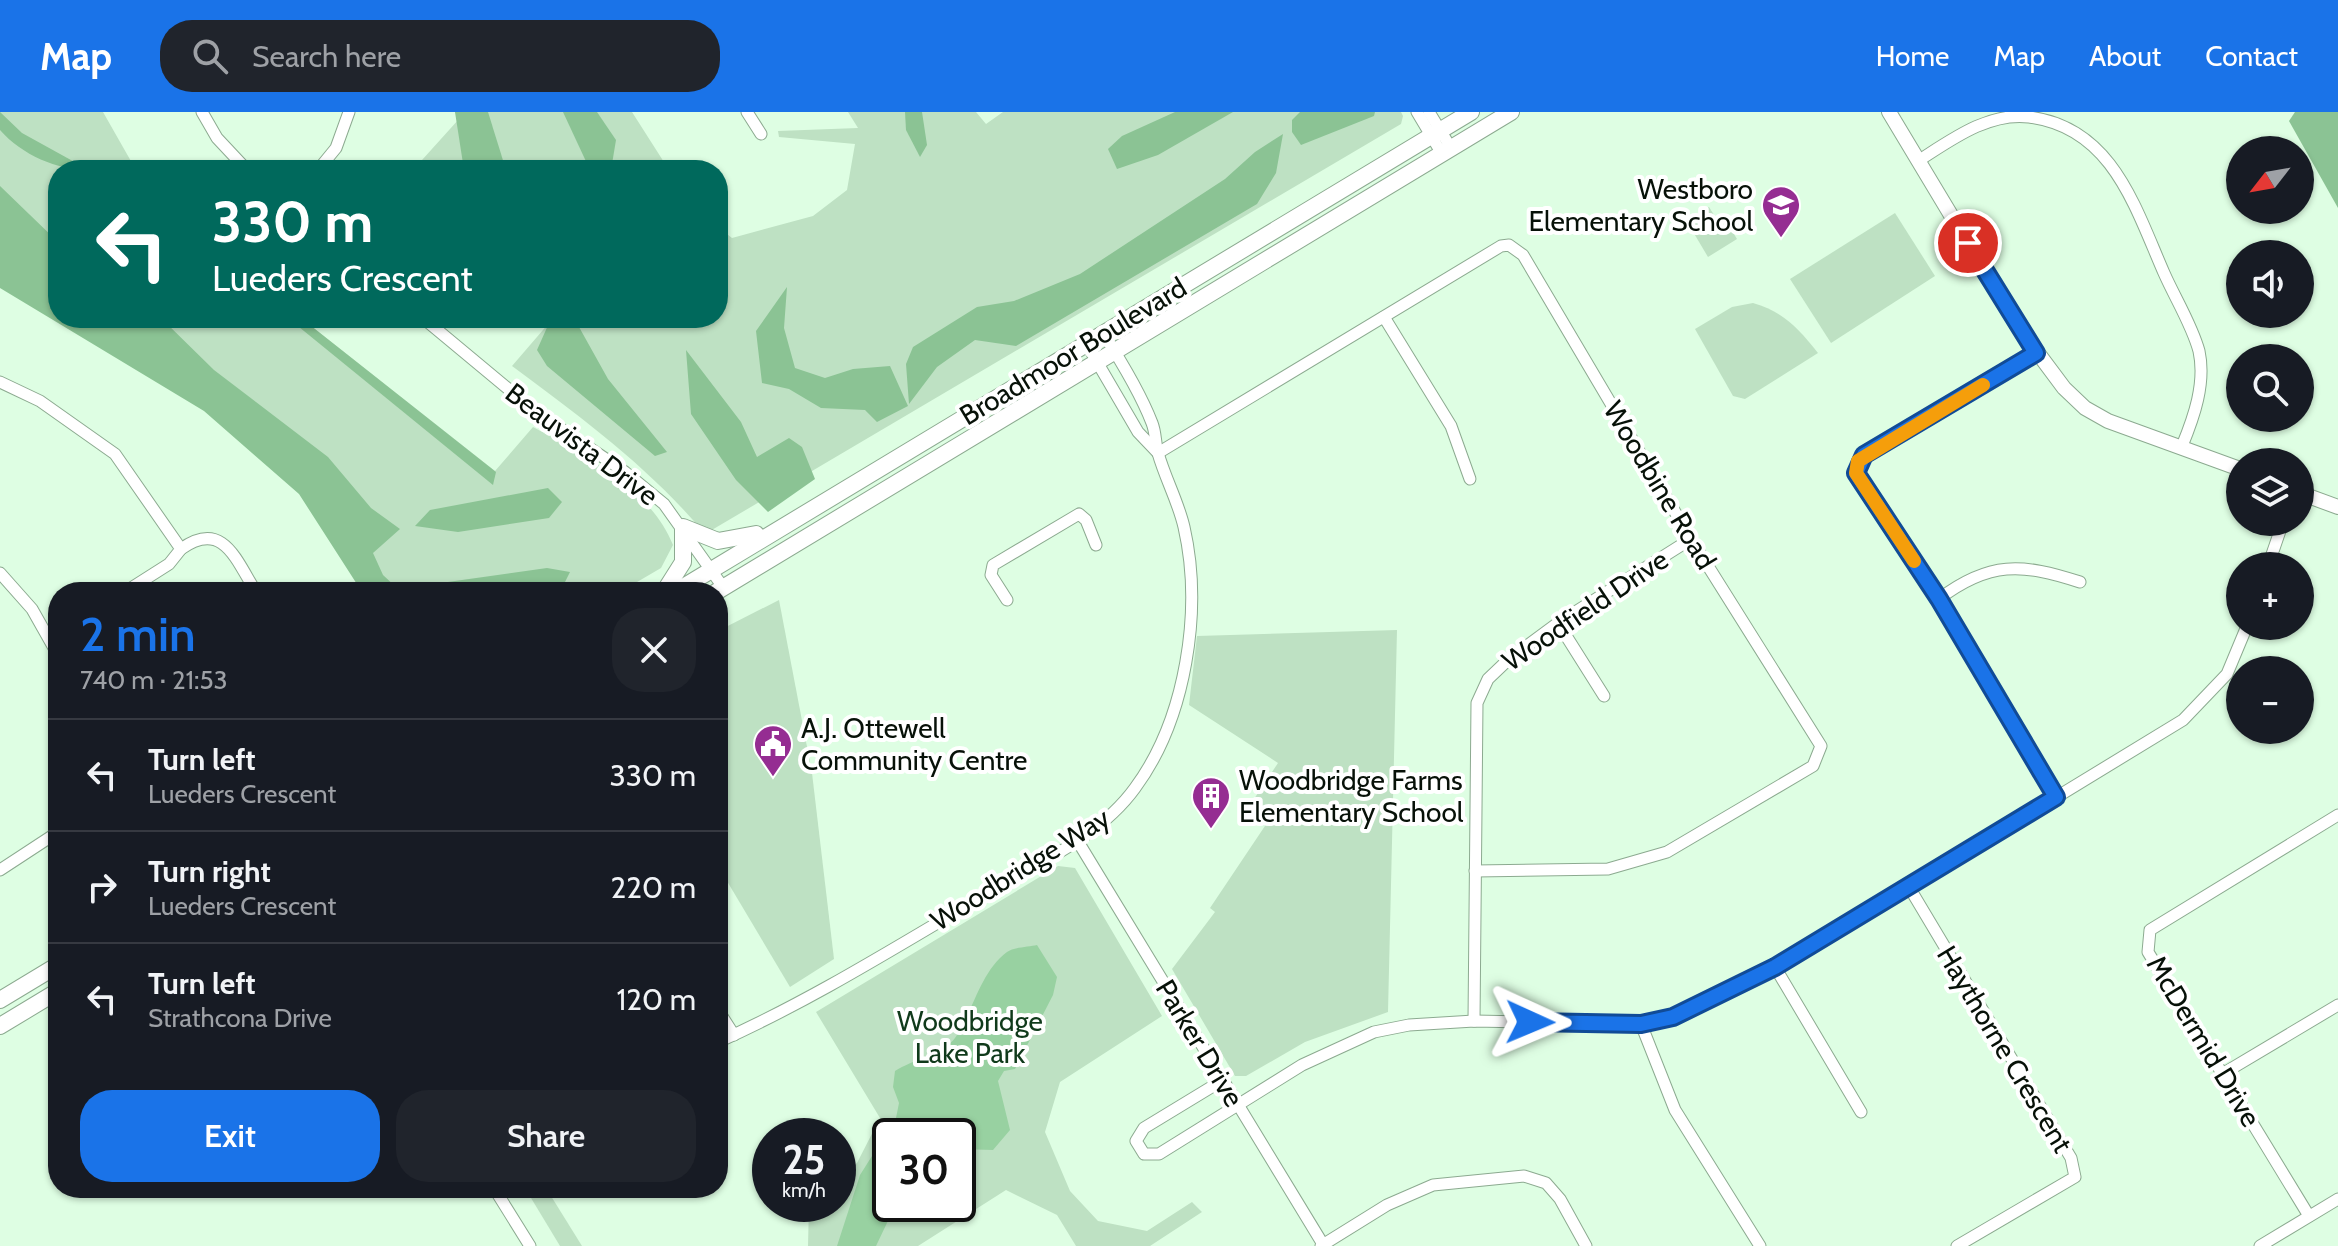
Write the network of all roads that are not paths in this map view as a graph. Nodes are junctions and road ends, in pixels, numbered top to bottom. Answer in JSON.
{"nodes":[{"id":1,"x":202,"y":112,"type":"edge"},
{"id":2,"x":349,"y":112,"type":"edge"},
{"id":3,"x":747,"y":112,"type":"edge"},
{"id":4,"x":1417,"y":112,"type":"edge"},
{"id":5,"x":1429,"y":112,"type":"edge"},
{"id":6,"x":1471,"y":112,"type":"edge"},
{"id":7,"x":1511,"y":112,"type":"edge"},
{"id":8,"x":1889,"y":112,"type":"edge"},
{"id":9,"x":1436,"y":133,"type":"junction"},
{"id":10,"x":761,"y":134,"type":"dead end"},
{"id":11,"x":1447,"y":151,"type":"junction"},
{"id":12,"x":238,"y":160,"type":"edge"},
{"id":13,"x":326,"y":160,"type":"edge"},
{"id":14,"x":1918,"y":161,"type":"junction"},
{"id":15,"x":1384,"y":317,"type":"junction"},
{"id":16,"x":435,"y":328,"type":"edge"},
{"id":17,"x":1103,"y":333,"type":"junction"},
{"id":18,"x":1086,"y":343,"type":"junction"},
{"id":19,"x":1116,"y":352,"type":"junction"},
{"id":20,"x":2036,"y":353,"type":"junction"},
{"id":21,"x":1097,"y":362,"type":"junction"},
{"id":22,"x":0,"y":382,"type":"edge"},
{"id":23,"x":2182,"y":446,"type":"junction"},
{"id":24,"x":1158,"y":453,"type":"junction"},
{"id":25,"x":2226,"y":463,"type":"edge"},
{"id":26,"x":1470,"y":479,"type":"dead end"},
{"id":27,"x":2314,"y":498,"type":"edge"},
{"id":28,"x":2338,"y":507,"type":"edge"},
{"id":29,"x":786,"y":524,"type":"junction"},
{"id":30,"x":683,"y":527,"type":"junction"},
{"id":31,"x":1691,"y":539,"type":"junction"},
{"id":32,"x":1096,"y":545,"type":"dead end"},
{"id":33,"x":181,"y":549,"type":"junction"},
{"id":34,"x":712,"y":569,"type":"junction"},
{"id":35,"x":0,"y":573,"type":"edge"},
{"id":36,"x":141,"y":582,"type":"edge"},
{"id":37,"x":250,"y":582,"type":"edge"},
{"id":38,"x":670,"y":582,"type":"edge"},
{"id":39,"x":691,"y":582,"type":"edge"},
{"id":40,"x":717,"y":582,"type":"edge"},
{"id":41,"x":2080,"y":582,"type":"dead end"},
{"id":42,"x":728,"y":585,"type":"edge"},
{"id":43,"x":1939,"y":599,"type":"junction"},
{"id":44,"x":1007,"y":600,"type":"dead end"},
{"id":45,"x":1558,"y":623,"type":"junction"},
{"id":46,"x":48,"y":630,"type":"edge"},
{"id":47,"x":2241,"y":640,"type":"edge"},
{"id":48,"x":1604,"y":696,"type":"dead end"},
{"id":49,"x":2056,"y":797,"type":"junction"},
{"id":50,"x":2338,"y":815,"type":"edge"},
{"id":51,"x":48,"y":839,"type":"edge"},
{"id":52,"x":1077,"y":840,"type":"junction"},
{"id":53,"x":0,"y":870,"type":"edge"},
{"id":54,"x":1475,"y":871,"type":"junction"},
{"id":55,"x":1909,"y":887,"type":"junction"},
{"id":56,"x":1775,"y":967,"type":"junction"},
{"id":57,"x":48,"y":971,"type":"edge"},
{"id":58,"x":48,"y":997,"type":"edge"},
{"id":59,"x":0,"y":1000,"type":"edge"},
{"id":60,"x":2338,"y":1005,"type":"edge"},
{"id":61,"x":1474,"y":1021,"type":"junction"},
{"id":62,"x":1641,"y":1024,"type":"junction"},
{"id":63,"x":0,"y":1026,"type":"edge"},
{"id":64,"x":728,"y":1026,"type":"edge"},
{"id":65,"x":734,"y":1035,"type":"junction"},
{"id":66,"x":728,"y":1038,"type":"edge"},
{"id":67,"x":2224,"y":1073,"type":"junction"},
{"id":68,"x":1223,"y":1080,"type":"junction"},
{"id":69,"x":1239,"y":1107,"type":"junction"},
{"id":70,"x":1861,"y":1112,"type":"dead end"},
{"id":71,"x":500,"y":1198,"type":"edge"},
{"id":72,"x":2338,"y":1199,"type":"edge"},
{"id":73,"x":2309,"y":1216,"type":"junction"},
{"id":74,"x":1323,"y":1245,"type":"edge"},
{"id":75,"x":530,"y":1246,"type":"edge"},
{"id":76,"x":1586,"y":1246,"type":"edge"},
{"id":77,"x":1760,"y":1246,"type":"edge"},
{"id":78,"x":1957,"y":1246,"type":"edge"},
{"id":79,"x":2260,"y":1246,"type":"edge"}],
"edges":[{"from":1,"to":12,"type":"street"},
{"from":2,"to":13,"type":"street"},
{"from":3,"to":10,"type":"street"},
{"from":4,"to":9,"type":"street"},
{"from":5,"to":9,"type":"street"},
{"from":6,"to":9,"type":"main road","name":"Broadmoor Boulevard"},
{"from":7,"to":11,"type":"main road","name":"Broadmoor Boulevard"},
{"from":8,"to":14,"type":"street"},
{"from":9,"to":11,"type":"street"},
{"from":9,"to":17,"type":"main road","name":"Broadmoor Boulevard"},
{"from":11,"to":19,"type":"main road","name":"Broadmoor Boulevard"},
{"from":14,"to":20,"type":"street"},
{"from":14,"to":23,"type":"street"},
{"from":15,"to":24,"type":"street","name":"Woodbine Road"},
{"from":15,"to":26,"type":"street"},
{"from":15,"to":31,"type":"street","name":"Woodbine Road"},
{"from":16,"to":30,"type":"street","name":"Beauvista Drive"},
{"from":17,"to":18,"type":"main road","name":"Broadmoor Boulevard"},
{"from":17,"to":19,"type":"street","name":"Woodbridge Way"},
{"from":18,"to":21,"type":"street","name":"Woodbridge Way"},
{"from":18,"to":29,"type":"main road","name":"Broadmoor Boulevard"},
{"from":19,"to":21,"type":"main road","name":"Broadmoor Boulevard"},
{"from":19,"to":24,"type":"street","name":"Woodbridge Way"},
{"from":20,"to":23,"type":"street"},
{"from":20,"to":43,"type":"street"},
{"from":21,"to":24,"type":"street","name":"Woodbridge Way"},
{"from":21,"to":42,"type":"main road","name":"Broadmoor Boulevard"},
{"from":22,"to":33,"type":"street"},
{"from":23,"to":25,"type":"street"},
{"from":24,"to":52,"type":"street","name":"Woodbridge Way"},
{"from":27,"to":28,"type":"street"},
{"from":29,"to":30,"type":"main road"},
{"from":29,"to":34,"type":"main road","name":"Broadmoor Boulevard"},
{"from":30,"to":34,"type":"street","name":"Beauvista Drive"},
{"from":30,"to":38,"type":"main road"},
{"from":31,"to":45,"type":"street","name":"Woodfield Drive"},
{"from":31,"to":54,"type":"street","name":"Woodbine Road"},
{"from":32,"to":44,"type":"street"},
{"from":33,"to":36,"type":"street"},
{"from":33,"to":37,"type":"street"},
{"from":34,"to":39,"type":"main road","name":"Broadmoor Boulevard"},
{"from":34,"to":40,"type":"street","name":"Beauvista Drive"},
{"from":35,"to":46,"type":"street"},
{"from":41,"to":43,"type":"street"},
{"from":43,"to":49,"type":"street"},
{"from":45,"to":48,"type":"street"},
{"from":45,"to":54,"type":"street","name":"Woodfield Drive"},
{"from":47,"to":49,"type":"street"},
{"from":49,"to":55,"type":"street"},
{"from":50,"to":67,"type":"street","name":"McDermid Drive"},
{"from":51,"to":53,"type":"street"},
{"from":52,"to":65,"type":"street","name":"Woodbridge Way"},
{"from":52,"to":68,"type":"street","name":"Parker Drive"},
{"from":54,"to":61,"type":"street","name":"Woodfield Drive"},
{"from":55,"to":56,"type":"street"},
{"from":55,"to":78,"type":"street","name":"Haythorne Crescent"},
{"from":56,"to":62,"type":"street"},
{"from":56,"to":70,"type":"street"},
{"from":57,"to":59,"type":"main road"},
{"from":58,"to":63,"type":"main road"},
{"from":60,"to":67,"type":"street"},
{"from":61,"to":62,"type":"street"},
{"from":61,"to":69,"type":"street"},
{"from":62,"to":77,"type":"street"},
{"from":64,"to":65,"type":"street"},
{"from":65,"to":66,"type":"street","name":"Woodbridge Way"},
{"from":67,"to":73,"type":"street","name":"McDermid Drive"},
{"from":68,"to":69,"type":"street","name":"Parker Drive"},
{"from":68,"to":69,"type":"street"},
{"from":69,"to":74,"type":"street","name":"Parker Drive"},
{"from":71,"to":75,"type":"street"},
{"from":72,"to":73,"type":"street"},
{"from":73,"to":79,"type":"street"},
{"from":74,"to":76,"type":"street"}]}
